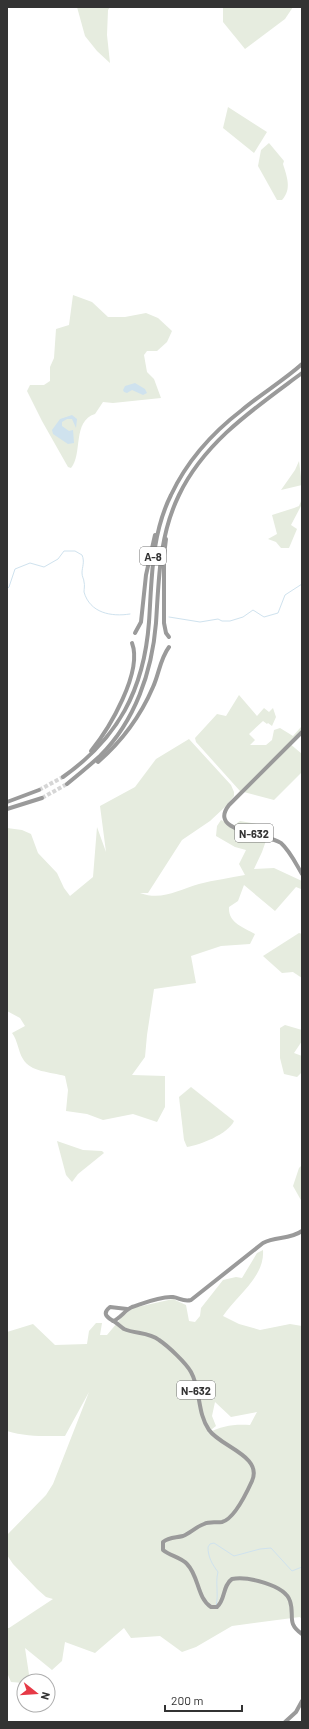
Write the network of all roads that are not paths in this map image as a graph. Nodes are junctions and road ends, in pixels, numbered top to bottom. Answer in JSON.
{"nodes":[{"id":1,"x":302,"y":364,"type":"edge"},
{"id":2,"x":302,"y":373,"type":"edge"},
{"id":3,"x":220,"y":438,"type":"junction"},
{"id":4,"x":162,"y":516,"type":"junction"},
{"id":5,"x":135,"y":633,"type":"dead end"},
{"id":6,"x":169,"y":637,"type":"dead end"},
{"id":7,"x":132,"y":643,"type":"dead end"},
{"id":8,"x":169,"y":647,"type":"dead end"},
{"id":9,"x":302,"y":732,"type":"edge"},
{"id":10,"x":72,"y":780,"type":"junction"},
{"id":11,"x":67,"y":784,"type":"tunnel mouth"},
{"id":12,"x":39,"y":790,"type":"tunnel mouth"},
{"id":13,"x":42,"y":798,"type":"tunnel mouth"},
{"id":14,"x":7,"y":802,"type":"edge"},
{"id":15,"x":7,"y":809,"type":"edge"},
{"id":16,"x":302,"y":874,"type":"edge"},
{"id":17,"x":302,"y":1231,"type":"edge"},
{"id":18,"x":117,"y":1308,"type":"junction"},
{"id":19,"x":127,"y":1309,"type":"junction"},
{"id":20,"x":119,"y":1317,"type":"junction"},
{"id":21,"x":112,"y":1321,"type":"junction"},
{"id":22,"x":121,"y":1326,"type":"junction"},
{"id":23,"x":302,"y":1634,"type":"edge"},
{"id":24,"x":302,"y":1701,"type":"edge"},
{"id":25,"x":285,"y":1722,"type":"edge"}],
"edges":[{"from":1,"to":4,"type":"highway","number":"A-8"},
{"from":2,"to":3,"type":"highway","number":"A-8"},
{"from":3,"to":6,"type":"highway"},
{"from":3,"to":10,"type":"highway","number":"A-8"},
{"from":4,"to":5,"type":"highway"},
{"from":4,"to":7,"type":"highway","number":"A-8"},
{"from":8,"to":10,"type":"highway"},
{"from":9,"to":16,"type":"highway","number":"N-632"},
{"from":10,"to":11,"type":"highway","number":"A-8"},
{"from":12,"to":14,"type":"highway"},
{"from":13,"to":15,"type":"highway"},
{"from":17,"to":19,"type":"highway"},
{"from":18,"to":19,"type":"highway"},
{"from":18,"to":20,"type":"highway"},
{"from":18,"to":21,"type":"highway"},
{"from":19,"to":20,"type":"highway"},
{"from":20,"to":21,"type":"highway"},
{"from":20,"to":22,"type":"highway"},
{"from":21,"to":22,"type":"highway"},
{"from":22,"to":23,"type":"highway","number":"N-632"},
{"from":24,"to":25,"type":"highway"}]}
